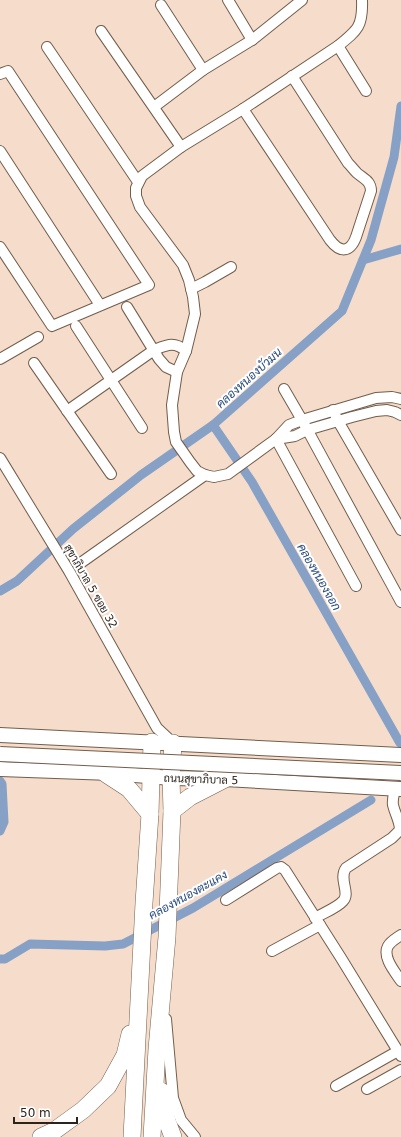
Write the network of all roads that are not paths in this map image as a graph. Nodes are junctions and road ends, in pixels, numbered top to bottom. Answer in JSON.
{"nodes":[{"id":1,"x":228,"y":0,"type":"edge"},
{"id":2,"x":301,"y":0,"type":"edge"},
{"id":3,"x":362,"y":0,"type":"edge"},
{"id":4,"x":161,"y":5,"type":"dead end"},
{"id":5,"x":101,"y":31,"type":"dead end"},
{"id":6,"x":252,"y":40,"type":"junction"},
{"id":7,"x":338,"y":46,"type":"junction"},
{"id":8,"x":47,"y":47,"type":"dead end"},
{"id":9,"x":203,"y":70,"type":"junction"},
{"id":10,"x":0,"y":74,"type":"edge"},
{"id":11,"x":292,"y":76,"type":"junction"},
{"id":12,"x":366,"y":91,"type":"dead end"},
{"id":13,"x":154,"y":107,"type":"junction"},
{"id":14,"x":243,"y":109,"type":"junction"},
{"id":15,"x":181,"y":147,"type":"junction"},
{"id":16,"x":0,"y":151,"type":"edge"},
{"id":17,"x":138,"y":182,"type":"junction"},
{"id":18,"x":0,"y":247,"type":"edge"},
{"id":19,"x":231,"y":267,"type":"dead end"},
{"id":20,"x":191,"y":289,"type":"junction"},
{"id":21,"x":100,"y":305,"type":"junction"},
{"id":22,"x":127,"y":307,"type":"dead end"},
{"id":23,"x":76,"y":326,"type":"dead end"},
{"id":24,"x":38,"y":337,"type":"dead end"},
{"id":25,"x":154,"y":350,"type":"junction"},
{"id":26,"x":186,"y":351,"type":"junction"},
{"id":27,"x":0,"y":359,"type":"edge"},
{"id":28,"x":34,"y":363,"type":"dead end"},
{"id":29,"x":177,"y":372,"type":"junction"},
{"id":30,"x":111,"y":380,"type":"junction"},
{"id":31,"x":284,"y":389,"type":"dead end"},
{"id":32,"x":401,"y":399,"type":"edge"},
{"id":33,"x":333,"y":410,"type":"junction"},
{"id":34,"x":67,"y":411,"type":"junction"},
{"id":35,"x":401,"y":415,"type":"edge"},
{"id":36,"x":302,"y":420,"type":"junction"},
{"id":37,"x":338,"y":421,"type":"junction"},
{"id":38,"x":290,"y":424,"type":"junction"},
{"id":39,"x":142,"y":428,"type":"dead end"},
{"id":40,"x":307,"y":430,"type":"junction"},
{"id":41,"x":295,"y":436,"type":"junction"},
{"id":42,"x":276,"y":440,"type":"junction"},
{"id":43,"x":0,"y":458,"type":"edge"},
{"id":44,"x":111,"y":474,"type":"dead end"},
{"id":45,"x":205,"y":475,"type":"junction"},
{"id":46,"x":401,"y":530,"type":"edge"},
{"id":47,"x":82,"y":562,"type":"dead end"},
{"id":48,"x":356,"y":586,"type":"dead end"},
{"id":49,"x":401,"y":602,"type":"edge"},
{"id":50,"x":0,"y":735,"type":"edge"},
{"id":51,"x":154,"y":735,"type":"junction"},
{"id":52,"x":109,"y":740,"type":"junction"},
{"id":53,"x":173,"y":743,"type":"junction"},
{"id":54,"x":222,"y":746,"type":"junction"},
{"id":55,"x":0,"y":754,"type":"edge"},
{"id":56,"x":401,"y":755,"type":"edge"},
{"id":57,"x":0,"y":769,"type":"edge"},
{"id":58,"x":401,"y":773,"type":"edge"},
{"id":59,"x":109,"y":774,"type":"junction"},
{"id":60,"x":151,"y":776,"type":"junction"},
{"id":61,"x":171,"y":778,"type":"junction"},
{"id":62,"x":225,"y":779,"type":"junction"},
{"id":63,"x":398,"y":789,"type":"edge"},
{"id":64,"x":172,"y":811,"type":"junction"},
{"id":65,"x":150,"y":814,"type":"junction"},
{"id":66,"x":147,"y":860,"type":"junction"},
{"id":67,"x":170,"y":861,"type":"junction"},
{"id":68,"x":226,"y":900,"type":"dead end"},
{"id":69,"x":318,"y":921,"type":"junction"},
{"id":70,"x":401,"y":935,"type":"edge"},
{"id":71,"x":272,"y":951,"type":"dead end"},
{"id":72,"x":401,"y":982,"type":"edge"},
{"id":73,"x":163,"y":988,"type":"junction"},
{"id":74,"x":139,"y":993,"type":"junction"},
{"id":75,"x":157,"y":1050,"type":"junction"},
{"id":76,"x":400,"y":1053,"type":"edge"},
{"id":77,"x":401,"y":1070,"type":"edge"},
{"id":78,"x":336,"y":1086,"type":"dead end"},
{"id":79,"x":367,"y":1089,"type":"dead end"},
{"id":80,"x":41,"y":1137,"type":"edge"},
{"id":81,"x":132,"y":1137,"type":"edge"},
{"id":82,"x":152,"y":1137,"type":"edge"},
{"id":83,"x":173,"y":1137,"type":"edge"},
{"id":84,"x":196,"y":1137,"type":"edge"}],
"edges":[{"from":1,"to":6,"type":"street"},
{"from":2,"to":6,"type":"street"},
{"from":3,"to":7,"type":"street"},
{"from":4,"to":9,"type":"street"},
{"from":5,"to":13,"type":"street"},
{"from":6,"to":9,"type":"street"},
{"from":7,"to":11,"type":"street"},
{"from":7,"to":12,"type":"street"},
{"from":8,"to":17,"type":"street"},
{"from":9,"to":13,"type":"street"},
{"from":10,"to":21,"type":"street"},
{"from":11,"to":14,"type":"street"},
{"from":11,"to":14,"type":"street"},
{"from":13,"to":15,"type":"street"},
{"from":14,"to":15,"type":"street"},
{"from":15,"to":17,"type":"street"},
{"from":16,"to":21,"type":"street"},
{"from":17,"to":20,"type":"street"},
{"from":18,"to":21,"type":"street"},
{"from":19,"to":20,"type":"street"},
{"from":20,"to":26,"type":"street"},
{"from":22,"to":25,"type":"street"},
{"from":23,"to":30,"type":"street"},
{"from":24,"to":27,"type":"street"},
{"from":25,"to":26,"type":"street"},
{"from":25,"to":29,"type":"street"},
{"from":25,"to":30,"type":"street"},
{"from":26,"to":29,"type":"street"},
{"from":28,"to":34,"type":"street"},
{"from":29,"to":45,"type":"street"},
{"from":30,"to":34,"type":"street"},
{"from":30,"to":39,"type":"street"},
{"from":31,"to":36,"type":"street"},
{"from":32,"to":33,"type":"street"},
{"from":33,"to":36,"type":"street"},
{"from":33,"to":37,"type":"street"},
{"from":34,"to":44,"type":"street"},
{"from":35,"to":37,"type":"street"},
{"from":36,"to":38,"type":"street"},
{"from":36,"to":40,"type":"street"},
{"from":37,"to":40,"type":"street"},
{"from":37,"to":46,"type":"street"},
{"from":38,"to":41,"type":"street"},
{"from":38,"to":42,"type":"street"},
{"from":40,"to":41,"type":"street"},
{"from":40,"to":49,"type":"street"},
{"from":41,"to":42,"type":"street"},
{"from":42,"to":45,"type":"street"},
{"from":42,"to":48,"type":"street"},
{"from":43,"to":51,"type":"street","name":"สุขาภิบาล 5 ซอย 32"},
{"from":45,"to":47,"type":"street"},
{"from":50,"to":52,"type":"main road"},
{"from":51,"to":52,"type":"main road"},
{"from":51,"to":53,"type":"main road"},
{"from":51,"to":60,"type":"highway"},
{"from":52,"to":59,"type":"main road"},
{"from":53,"to":54,"type":"main road"},
{"from":53,"to":61,"type":"highway"},
{"from":54,"to":56,"type":"main road"},
{"from":54,"to":62,"type":"main road"},
{"from":55,"to":58,"type":"main road","name":"ถนนสุขาภิบาล 5","bridge":true},
{"from":57,"to":59,"type":"main road","name":"ถนนสุขาภิบาล 5"},
{"from":59,"to":60,"type":"main road","name":"ถนนสุขาภิบาล 5"},
{"from":59,"to":65,"type":"highway"},
{"from":60,"to":61,"type":"main road","name":"ถนนสุขาภิบาล 5"},
{"from":60,"to":65,"type":"highway"},
{"from":61,"to":62,"type":"main road","name":"ถนนสุขาภิบาล 5"},
{"from":61,"to":64,"type":"highway"},
{"from":62,"to":63,"type":"main road","name":"ถนนสุขาภิบาล 5"},
{"from":62,"to":64,"type":"highway"},
{"from":63,"to":69,"type":"street"},
{"from":64,"to":67,"type":"highway"},
{"from":65,"to":66,"type":"highway"},
{"from":66,"to":67,"type":"highway"},
{"from":66,"to":74,"type":"highway"},
{"from":67,"to":73,"type":"highway"},
{"from":68,"to":69,"type":"street"},
{"from":69,"to":71,"type":"street"},
{"from":69,"to":76,"type":"street"},
{"from":70,"to":72,"type":"street"},
{"from":73,"to":75,"type":"highway"},
{"from":73,"to":84,"type":"street"},
{"from":74,"to":80,"type":"highway"},
{"from":74,"to":81,"type":"highway"},
{"from":75,"to":82,"type":"highway"},
{"from":75,"to":83,"type":"highway"},
{"from":76,"to":78,"type":"street"},
{"from":77,"to":79,"type":"street"}]}
